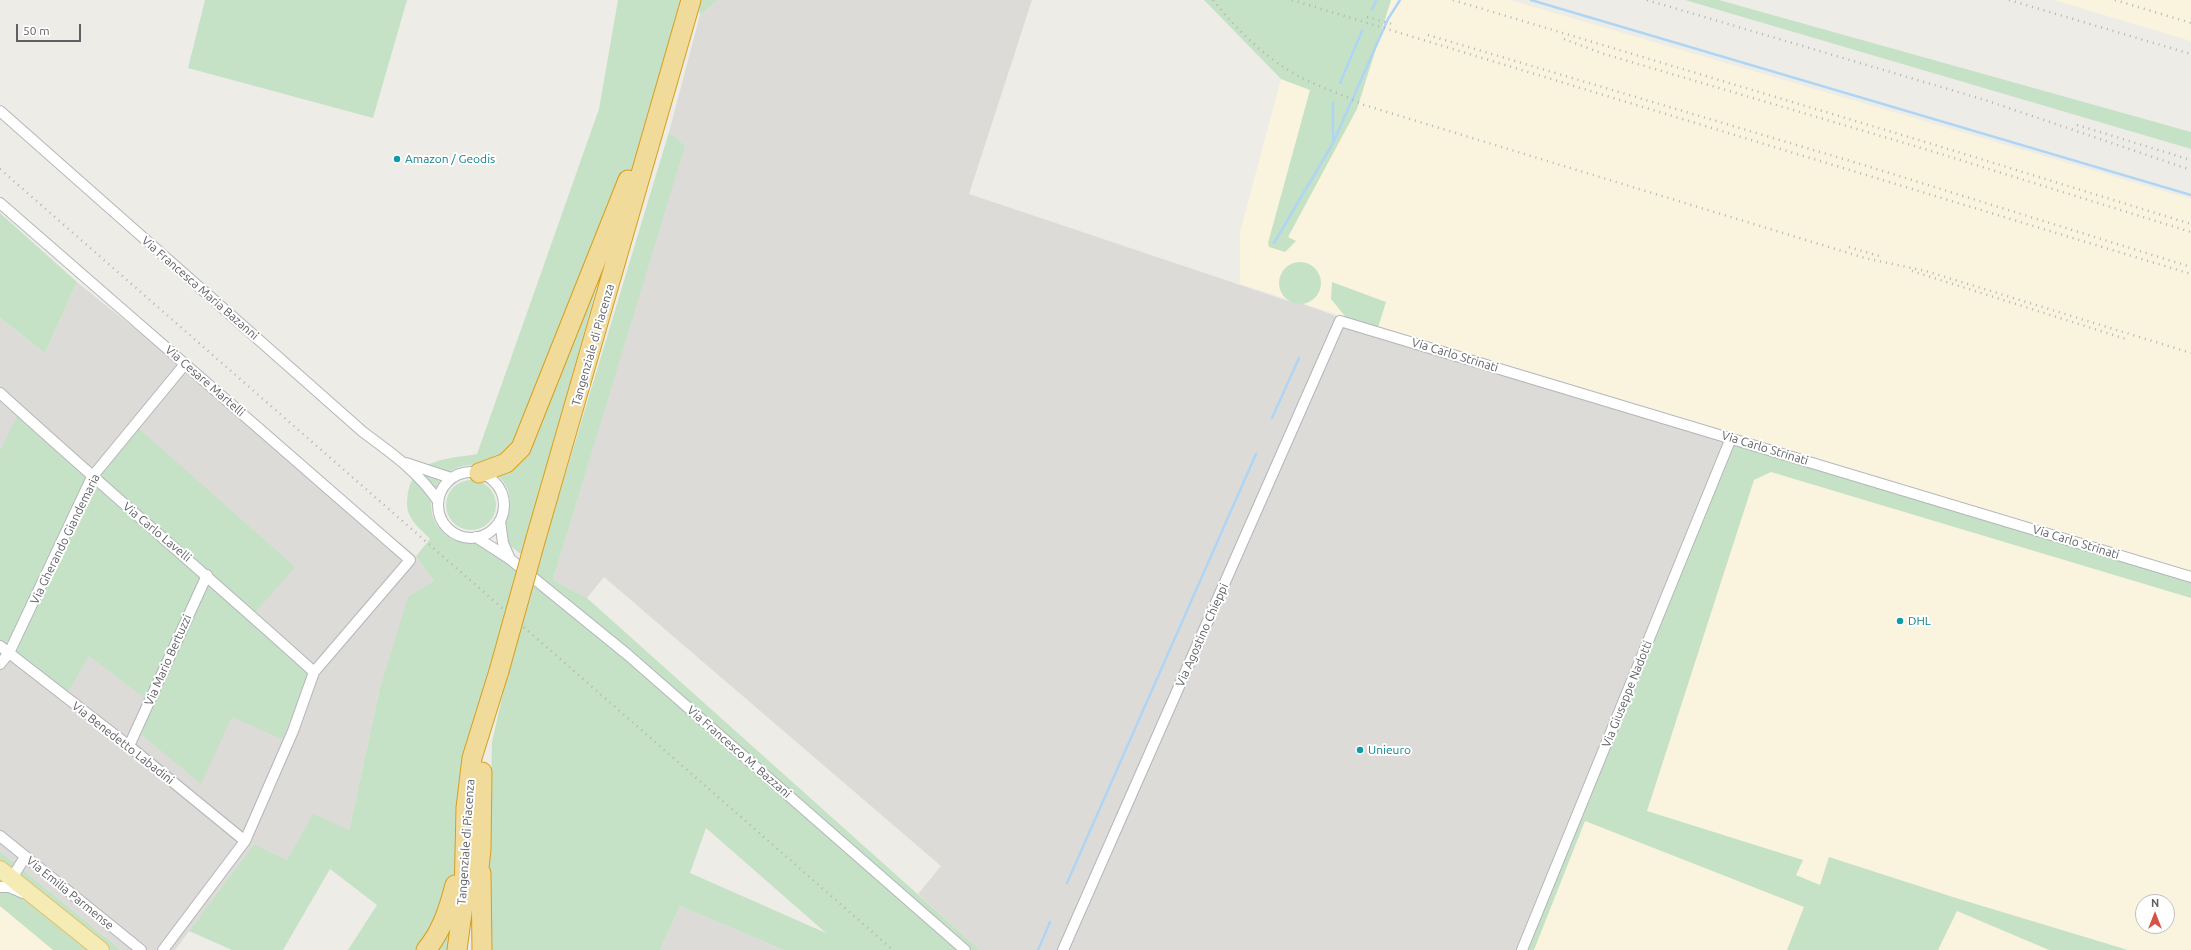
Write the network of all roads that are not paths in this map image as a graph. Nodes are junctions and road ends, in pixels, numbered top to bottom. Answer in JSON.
{"nodes":[{"id":1,"x":691,"y":0,"type":"edge"},
{"id":2,"x":672,"y":68,"type":"junction"},
{"id":3,"x":0,"y":111,"type":"edge"},
{"id":4,"x":0,"y":203,"type":"edge"},
{"id":5,"x":1340,"y":321,"type":"joint"},
{"id":6,"x":185,"y":364,"type":"junction"},
{"id":7,"x":0,"y":393,"type":"edge"},
{"id":8,"x":1732,"y":438,"type":"junction"},
{"id":9,"x":403,"y":462,"type":"junction"},
{"id":10,"x":479,"y":473,"type":"junction"},
{"id":11,"x":92,"y":477,"type":"junction"},
{"id":12,"x":451,"y":478,"type":"junction"},
{"id":13,"x":438,"y":501,"type":"junction"},
{"id":14,"x":500,"y":521,"type":"junction"},
{"id":15,"x":476,"y":537,"type":"junction"},
{"id":16,"x":510,"y":559,"type":"junction"},
{"id":17,"x":207,"y":575,"type":"junction"},
{"id":18,"x":2191,"y":577,"type":"edge"},
{"id":19,"x":0,"y":646,"type":"edge"},
{"id":20,"x":9,"y":653,"type":"junction"},
{"id":21,"x":0,"y":664,"type":"edge"},
{"id":22,"x":314,"y":672,"type":"junction"},
{"id":23,"x":493,"y":690,"type":"junction"},
{"id":24,"x":129,"y":746,"type":"junction"},
{"id":25,"x":466,"y":808,"type":"junction"},
{"id":26,"x":0,"y":836,"type":"edge"},
{"id":27,"x":245,"y":841,"type":"junction"},
{"id":28,"x":481,"y":849,"type":"junction"},
{"id":29,"x":26,"y":857,"type":"junction"},
{"id":30,"x":4,"y":878,"type":"edge"},
{"id":31,"x":101,"y":950,"type":"edge"},
{"id":32,"x":141,"y":950,"type":"edge"},
{"id":33,"x":163,"y":950,"type":"edge"},
{"id":34,"x":426,"y":950,"type":"edge"},
{"id":35,"x":457,"y":950,"type":"edge"},
{"id":36,"x":469,"y":950,"type":"edge"},
{"id":37,"x":482,"y":950,"type":"edge"},
{"id":38,"x":965,"y":950,"type":"edge"},
{"id":39,"x":1064,"y":950,"type":"edge"},
{"id":40,"x":1522,"y":950,"type":"edge"}],
"edges":[{"from":1,"to":2,"type":"highway","name":"Tangenziale di Piacenza"},
{"from":2,"to":10,"type":"highway"},
{"from":2,"to":23,"type":"highway","name":"Tangenziale di Piacenza","bridge":true},
{"from":3,"to":9,"type":"street","name":"Via Francesca Maria Bazanni"},
{"from":4,"to":6,"type":"street","name":"Via Cesare Martelli"},
{"from":5,"to":8,"type":"street","name":"Via Carlo Strinati"},
{"from":5,"to":39,"type":"street","name":"Via Agostino Chieppi"},
{"from":6,"to":11,"type":"street","name":"Via Gherando Giandemaria"},
{"from":6,"to":22,"type":"street","name":"Via Cesare Martelli"},
{"from":7,"to":11,"type":"street","name":"Via Carlo Lavelli"},
{"from":8,"to":18,"type":"street","name":"Via Carlo Strinati"},
{"from":8,"to":40,"type":"street","name":"Via Giuseppe Nadotti"},
{"from":9,"to":12,"type":"street"},
{"from":9,"to":13,"type":"street"},
{"from":10,"to":12,"type":"street"},
{"from":10,"to":14,"type":"street"},
{"from":11,"to":17,"type":"street","name":"Via Carlo Lavelli"},
{"from":11,"to":20,"type":"street","name":"Via Gherando Giandemaria"},
{"from":12,"to":13,"type":"street"},
{"from":13,"to":15,"type":"street"},
{"from":14,"to":15,"type":"street"},
{"from":14,"to":16,"type":"street","name":"Via Francesco M. Bazzani"},
{"from":15,"to":16,"type":"street","name":"Via Francesco M. Bazzani"},
{"from":16,"to":38,"type":"street","name":"Via Francesco M. Bazzani"},
{"from":17,"to":22,"type":"street","name":"Via Carlo Lavelli"},
{"from":17,"to":24,"type":"street","name":"Via Mario Bertuzzi"},
{"from":19,"to":20,"type":"street","name":"Via Benedetto Labadini"},
{"from":20,"to":21,"type":"street","name":"Via Gherando Giandemaria"},
{"from":20,"to":24,"type":"street","name":"Via Benedetto Labadini"},
{"from":22,"to":27,"type":"street"},
{"from":23,"to":25,"type":"highway","name":"Tangenziale di Piacenza"},
{"from":23,"to":28,"type":"highway","name":"Tangenziale di Piacenza"},
{"from":24,"to":27,"type":"street","name":"Via Benedetto Labadini"},
{"from":25,"to":34,"type":"highway"},
{"from":25,"to":35,"type":"highway","name":"Tangenziale di Piacenza"},
{"from":26,"to":29,"type":"street","name":"Via Emilia Parmense"},
{"from":27,"to":33,"type":"street"},
{"from":28,"to":36,"type":"highway","name":"Tangenziale di Piacenza"},
{"from":28,"to":37,"type":"highway"},
{"from":29,"to":30,"type":"street"},
{"from":29,"to":32,"type":"street","name":"Via Emilia Parmense"},
{"from":30,"to":31,"type":"main road","name":"Via Emilia Parmense"}]}
